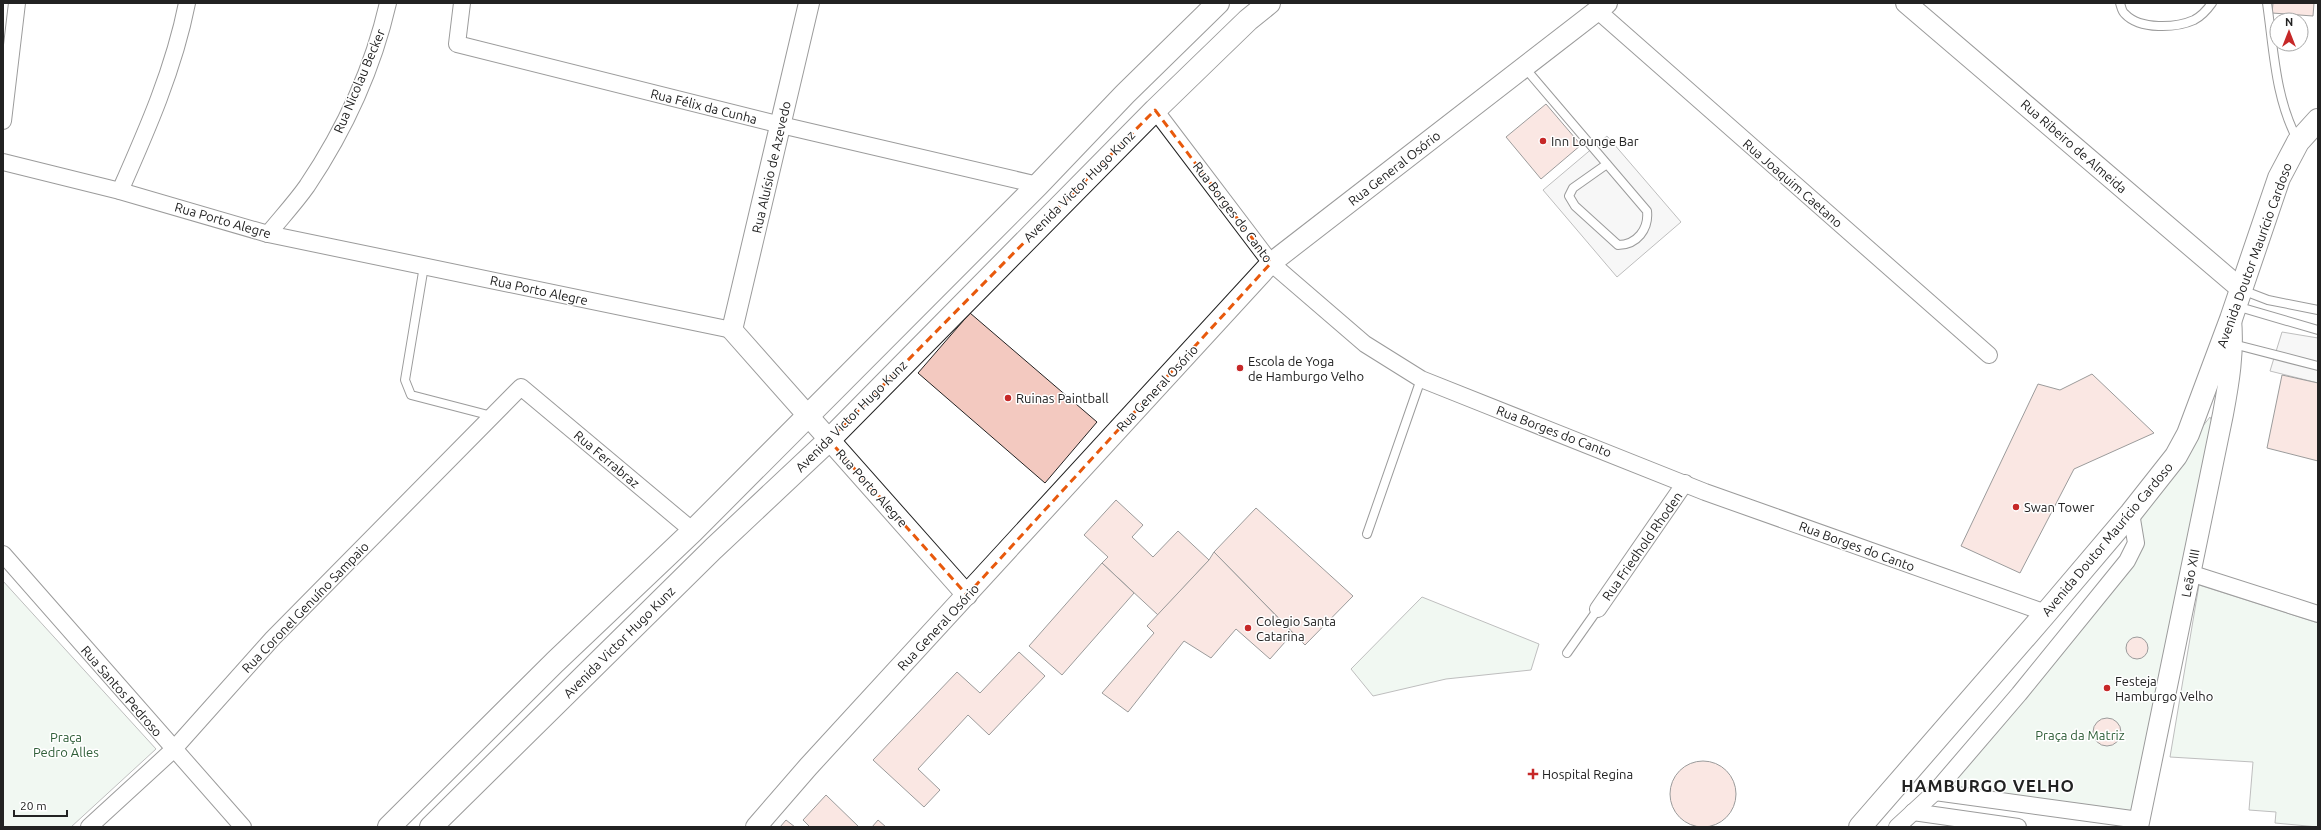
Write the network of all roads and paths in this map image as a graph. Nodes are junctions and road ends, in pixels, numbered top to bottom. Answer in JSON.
{"nodes":[{"id":1,"x":17,"y":3,"type":"edge"},
{"id":2,"x":187,"y":3,"type":"edge"},
{"id":3,"x":388,"y":3,"type":"edge"},
{"id":4,"x":462,"y":3,"type":"edge"},
{"id":5,"x":808,"y":3,"type":"edge"},
{"id":6,"x":1218,"y":3,"type":"edge"},
{"id":7,"x":1269,"y":3,"type":"edge"},
{"id":8,"x":1906,"y":3,"type":"edge"},
{"id":9,"x":2120,"y":3,"type":"edge"},
{"id":10,"x":2212,"y":3,"type":"edge"},
{"id":11,"x":2267,"y":3,"type":"edge"},
{"id":12,"x":1602,"y":7,"type":"edge"},
{"id":13,"x":1524,"y":67,"type":"junction"},
{"id":14,"x":1155,"y":110,"type":"junction"},
{"id":15,"x":2318,"y":120,"type":"edge"},
{"id":16,"x":3,"y":121,"type":"edge"},
{"id":17,"x":781,"y":125,"type":"junction"},
{"id":18,"x":2298,"y":142,"type":"junction"},
{"id":19,"x":3,"y":162,"type":"edge"},
{"id":20,"x":1607,"y":164,"type":"junction"},
{"id":21,"x":1038,"y":185,"type":"junction"},
{"id":22,"x":120,"y":191,"type":"junction"},
{"id":23,"x":268,"y":234,"type":"junction"},
{"id":24,"x":1271,"y":263,"type":"junction"},
{"id":25,"x":424,"y":266,"type":"junction"},
{"id":26,"x":2236,"y":305,"type":"junction"},
{"id":27,"x":2318,"y":310,"type":"edge"},
{"id":28,"x":732,"y":330,"type":"junction"},
{"id":29,"x":2318,"y":330,"type":"edge"},
{"id":30,"x":2233,"y":344,"type":"junction"},
{"id":31,"x":1989,"y":354,"type":"dead end"},
{"id":32,"x":2318,"y":366,"type":"edge"},
{"id":33,"x":1421,"y":378,"type":"junction"},
{"id":34,"x":521,"y":387,"type":"joint"},
{"id":35,"x":807,"y":415,"type":"junction"},
{"id":36,"x":492,"y":416,"type":"junction"},
{"id":37,"x":829,"y":440,"type":"junction"},
{"id":38,"x":1685,"y":482,"type":"junction"},
{"id":39,"x":2131,"y":513,"type":"junction"},
{"id":40,"x":693,"y":531,"type":"junction"},
{"id":41,"x":1367,"y":534,"type":"dead end"},
{"id":42,"x":3,"y":554,"type":"edge"},
{"id":43,"x":2190,"y":573,"type":"junction"},
{"id":44,"x":967,"y":595,"type":"junction"},
{"id":45,"x":1598,"y":609,"type":"joint"},
{"id":46,"x":2046,"y":613,"type":"junction"},
{"id":47,"x":2318,"y":614,"type":"edge"},
{"id":48,"x":1567,"y":653,"type":"dead end"},
{"id":49,"x":173,"y":750,"type":"junction"},
{"id":50,"x":1935,"y":792,"type":"junction"},
{"id":51,"x":1913,"y":812,"type":"junction"},
{"id":52,"x":2138,"y":824,"type":"edge"},
{"id":53,"x":88,"y":827,"type":"edge"},
{"id":54,"x":243,"y":827,"type":"edge"},
{"id":55,"x":389,"y":827,"type":"edge"},
{"id":56,"x":431,"y":827,"type":"edge"},
{"id":57,"x":756,"y":827,"type":"edge"},
{"id":58,"x":1860,"y":827,"type":"edge"},
{"id":59,"x":1897,"y":827,"type":"edge"},
{"id":60,"x":2018,"y":827,"type":"edge"}],
"edges":[{"from":1,"to":16,"type":"street"},
{"from":2,"to":22,"type":"street"},
{"from":3,"to":23,"type":"street","name":"Rua Nicolau Becker"},
{"from":4,"to":17,"type":"street","name":"Rua Félix da Cunha"},
{"from":5,"to":17,"type":"street","name":"Rua Aluísio de Azevedo"},
{"from":6,"to":21,"type":"main road"},
{"from":7,"to":14,"type":"main road","name":"Avenida Victor Hugo Kunz"},
{"from":8,"to":26,"type":"street","name":"Rua Ribeiro de Almeida"},
{"from":9,"to":10,"type":"lane"},
{"from":11,"to":18,"type":"lane"},
{"from":12,"to":13,"type":"street","name":"Rua General Osório"},
{"from":12,"to":31,"type":"street","name":"Rua Joaquim Caetano"},
{"from":13,"to":20,"type":"lane"},
{"from":13,"to":24,"type":"street","name":"Rua General Osório"},
{"from":14,"to":24,"type":"street","name":"Rua Borges do Canto"},
{"from":14,"to":37,"type":"main road","name":"Avenida Victor Hugo Kunz"},
{"from":15,"to":18,"type":"main road","name":"Avenida Doutor Maurício Cardoso"},
{"from":17,"to":21,"type":"street","name":"Rua Félix da Cunha"},
{"from":17,"to":28,"type":"street","name":"Rua Aluísio de Azevedo"},
{"from":18,"to":26,"type":"main road","name":"Avenida Doutor Maurício Cardoso"},
{"from":19,"to":22,"type":"street","name":"Rua Porto Alegre"},
{"from":20,"to":20,"type":"lane"},
{"from":21,"to":35,"type":"main road"},
{"from":22,"to":23,"type":"street","name":"Rua Porto Alegre"},
{"from":23,"to":25,"type":"street","name":"Rua Porto Alegre"},
{"from":24,"to":33,"type":"street","name":"Rua Borges do Canto"},
{"from":24,"to":44,"type":"street","name":"Rua General Osório"},
{"from":25,"to":28,"type":"street","name":"Rua Porto Alegre"},
{"from":25,"to":36,"type":"lane"},
{"from":26,"to":27,"type":"lane"},
{"from":26,"to":29,"type":"lane"},
{"from":26,"to":30,"type":"street","name":"Leão XIII"},
{"from":26,"to":39,"type":"main road","name":"Avenida Doutor Maurício Cardoso"},
{"from":28,"to":35,"type":"street","name":"Rua Porto Alegre"},
{"from":30,"to":32,"type":"lane"},
{"from":30,"to":43,"type":"street","name":"Leão XIII"},
{"from":33,"to":38,"type":"street","name":"Rua Borges do Canto"},
{"from":33,"to":41,"type":"lane"},
{"from":34,"to":36,"type":"street","name":"Rua Coronel Genuíno Sampaio"},
{"from":34,"to":40,"type":"street","name":"Rua Ferrabraz"},
{"from":35,"to":37,"type":"street","name":"Rua Porto Alegre"},
{"from":35,"to":40,"type":"main road"},
{"from":36,"to":49,"type":"street","name":"Rua Coronel Genuíno Sampaio"},
{"from":37,"to":44,"type":"street","name":"Rua Porto Alegre"},
{"from":37,"to":56,"type":"main road","name":"Avenida Victor Hugo Kunz"},
{"from":38,"to":45,"type":"street","name":"Rua Friedhold Rhoden"},
{"from":38,"to":46,"type":"street","name":"Rua Borges do Canto"},
{"from":39,"to":46,"type":"main road","name":"Avenida Doutor Maurício Cardoso"},
{"from":39,"to":50,"type":"street"},
{"from":40,"to":55,"type":"main road"},
{"from":42,"to":49,"type":"street","name":"Rua Santos Pedroso"},
{"from":43,"to":47,"type":"street"},
{"from":43,"to":52,"type":"street","name":"Leão XIII"},
{"from":44,"to":57,"type":"street","name":"Rua General Osório"},
{"from":45,"to":48,"type":"lane"},
{"from":46,"to":58,"type":"main road","name":"Avenida Doutor Maurício Cardoso"},
{"from":49,"to":53,"type":"street","name":"Rua Coronel Genuíno Sampaio"},
{"from":49,"to":54,"type":"street","name":"Rua Santos Pedroso"},
{"from":50,"to":51,"type":"street"},
{"from":50,"to":52,"type":"street"},
{"from":51,"to":59,"type":"street"},
{"from":51,"to":60,"type":"street"}]}
